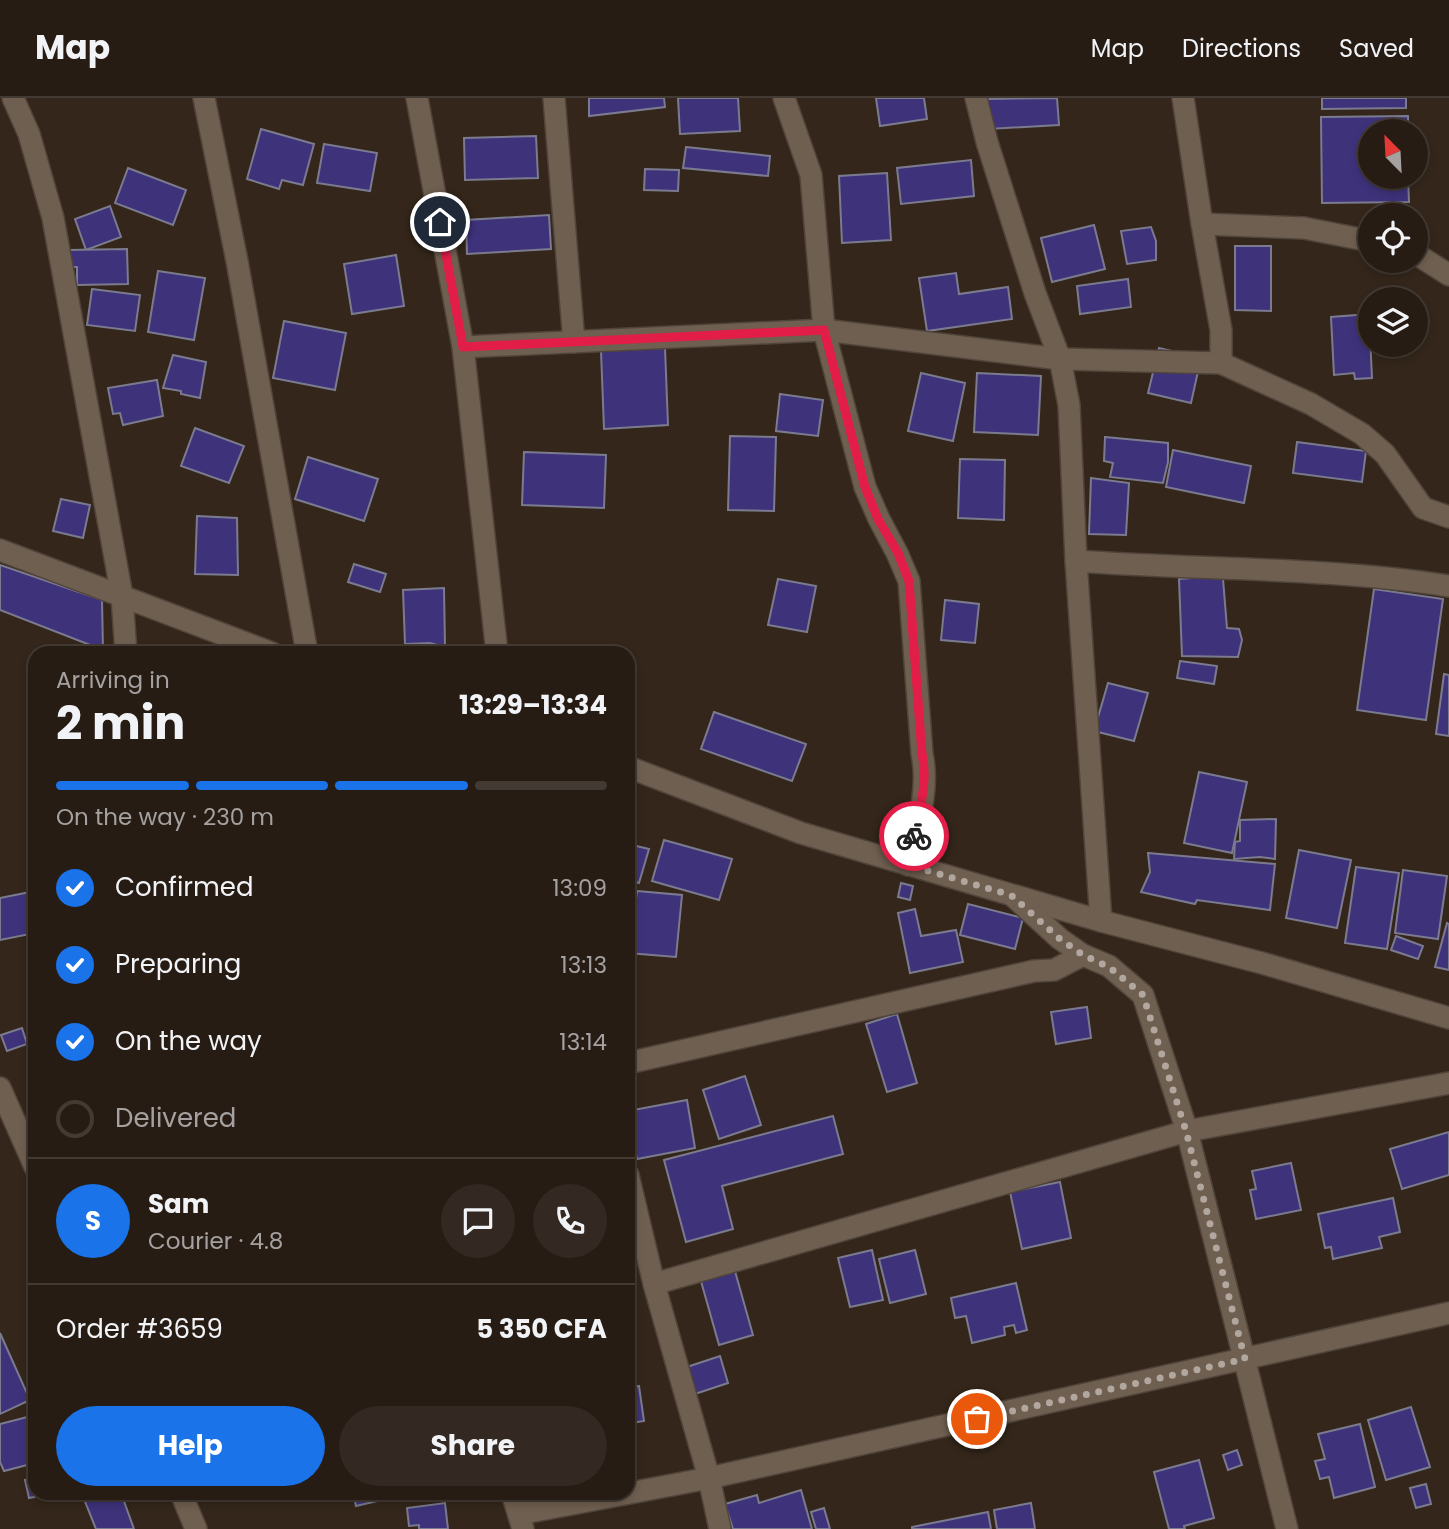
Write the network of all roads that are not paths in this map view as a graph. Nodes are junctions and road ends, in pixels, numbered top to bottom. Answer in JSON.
{"nodes":[{"id":1,"x":13,"y":98,"type":"edge"},
{"id":2,"x":204,"y":98,"type":"edge"},
{"id":3,"x":417,"y":98,"type":"edge"},
{"id":4,"x":554,"y":98,"type":"edge"},
{"id":5,"x":784,"y":98,"type":"edge"},
{"id":6,"x":976,"y":98,"type":"edge"},
{"id":7,"x":1183,"y":98,"type":"edge"},
{"id":8,"x":1202,"y":224,"type":"junction"},
{"id":9,"x":1358,"y":239,"type":"edge"},
{"id":10,"x":1428,"y":262,"type":"edge"},
{"id":11,"x":1449,"y":275,"type":"edge"},
{"id":12,"x":824,"y":330,"type":"junction"},
{"id":13,"x":574,"y":341,"type":"junction"},
{"id":14,"x":463,"y":347,"type":"junction"},
{"id":15,"x":1060,"y":359,"type":"junction"},
{"id":16,"x":1221,"y":363,"type":"junction"},
{"id":17,"x":1449,"y":517,"type":"edge"},
{"id":18,"x":0,"y":550,"type":"edge"},
{"id":19,"x":1076,"y":561,"type":"junction"},
{"id":20,"x":1449,"y":586,"type":"edge"},
{"id":21,"x":122,"y":596,"type":"junction"},
{"id":22,"x":125,"y":646,"type":"edge"},
{"id":23,"x":254,"y":646,"type":"edge"},
{"id":24,"x":306,"y":646,"type":"edge"},
{"id":25,"x":496,"y":646,"type":"edge"},
{"id":26,"x":635,"y":770,"type":"edge"},
{"id":27,"x":908,"y":865,"type":"junction"},
{"id":28,"x":1011,"y":895,"type":"junction"},
{"id":29,"x":1101,"y":921,"type":"junction"},
{"id":30,"x":1083,"y":955,"type":"junction"},
{"id":31,"x":1449,"y":1018,"type":"edge"},
{"id":32,"x":635,"y":1061,"type":"edge"},
{"id":33,"x":1449,"y":1083,"type":"edge"},
{"id":34,"x":0,"y":1088,"type":"edge"},
{"id":35,"x":1186,"y":1131,"type":"junction"},
{"id":36,"x":28,"y":1151,"type":"edge"},
{"id":37,"x":635,"y":1204,"type":"edge"},
{"id":38,"x":654,"y":1284,"type":"junction"},
{"id":39,"x":1449,"y":1313,"type":"edge"},
{"id":40,"x":1245,"y":1359,"type":"junction"},
{"id":41,"x":709,"y":1478,"type":"junction"},
{"id":42,"x":635,"y":1495,"type":"edge"},
{"id":43,"x":185,"y":1500,"type":"edge"},
{"id":44,"x":514,"y":1500,"type":"edge"},
{"id":45,"x":615,"y":1500,"type":"edge"},
{"id":46,"x":521,"y":1522,"type":"edge"},
{"id":47,"x":196,"y":1529,"type":"edge"},
{"id":48,"x":720,"y":1529,"type":"edge"},
{"id":49,"x":1287,"y":1529,"type":"edge"}],
"edges":[{"from":1,"to":21,"type":"street"},
{"from":2,"to":24,"type":"street"},
{"from":3,"to":14,"type":"street"},
{"from":4,"to":13,"type":"street"},
{"from":5,"to":12,"type":"street"},
{"from":6,"to":15,"type":"street"},
{"from":7,"to":8,"type":"street"},
{"from":8,"to":9,"type":"street"},
{"from":8,"to":16,"type":"street"},
{"from":10,"to":11,"type":"street"},
{"from":12,"to":13,"type":"street"},
{"from":12,"to":15,"type":"street"},
{"from":12,"to":27,"type":"street"},
{"from":13,"to":14,"type":"street"},
{"from":14,"to":25,"type":"street"},
{"from":15,"to":16,"type":"street"},
{"from":15,"to":19,"type":"street"},
{"from":16,"to":17,"type":"street"},
{"from":18,"to":21,"type":"street"},
{"from":19,"to":20,"type":"street"},
{"from":19,"to":29,"type":"street"},
{"from":21,"to":22,"type":"street"},
{"from":21,"to":23,"type":"street"},
{"from":26,"to":27,"type":"street"},
{"from":27,"to":28,"type":"street"},
{"from":28,"to":29,"type":"street"},
{"from":28,"to":30,"type":"street"},
{"from":29,"to":31,"type":"street"},
{"from":30,"to":32,"type":"street"},
{"from":30,"to":35,"type":"street"},
{"from":33,"to":35,"type":"street"},
{"from":34,"to":36,"type":"street"},
{"from":35,"to":38,"type":"street"},
{"from":35,"to":40,"type":"street"},
{"from":37,"to":38,"type":"street"},
{"from":38,"to":41,"type":"street"},
{"from":39,"to":40,"type":"street"},
{"from":40,"to":41,"type":"street"},
{"from":40,"to":49,"type":"street"},
{"from":41,"to":42,"type":"street"},
{"from":41,"to":48,"type":"street"},
{"from":43,"to":47,"type":"street"},
{"from":44,"to":46,"type":"street"},
{"from":45,"to":46,"type":"street"}]}
